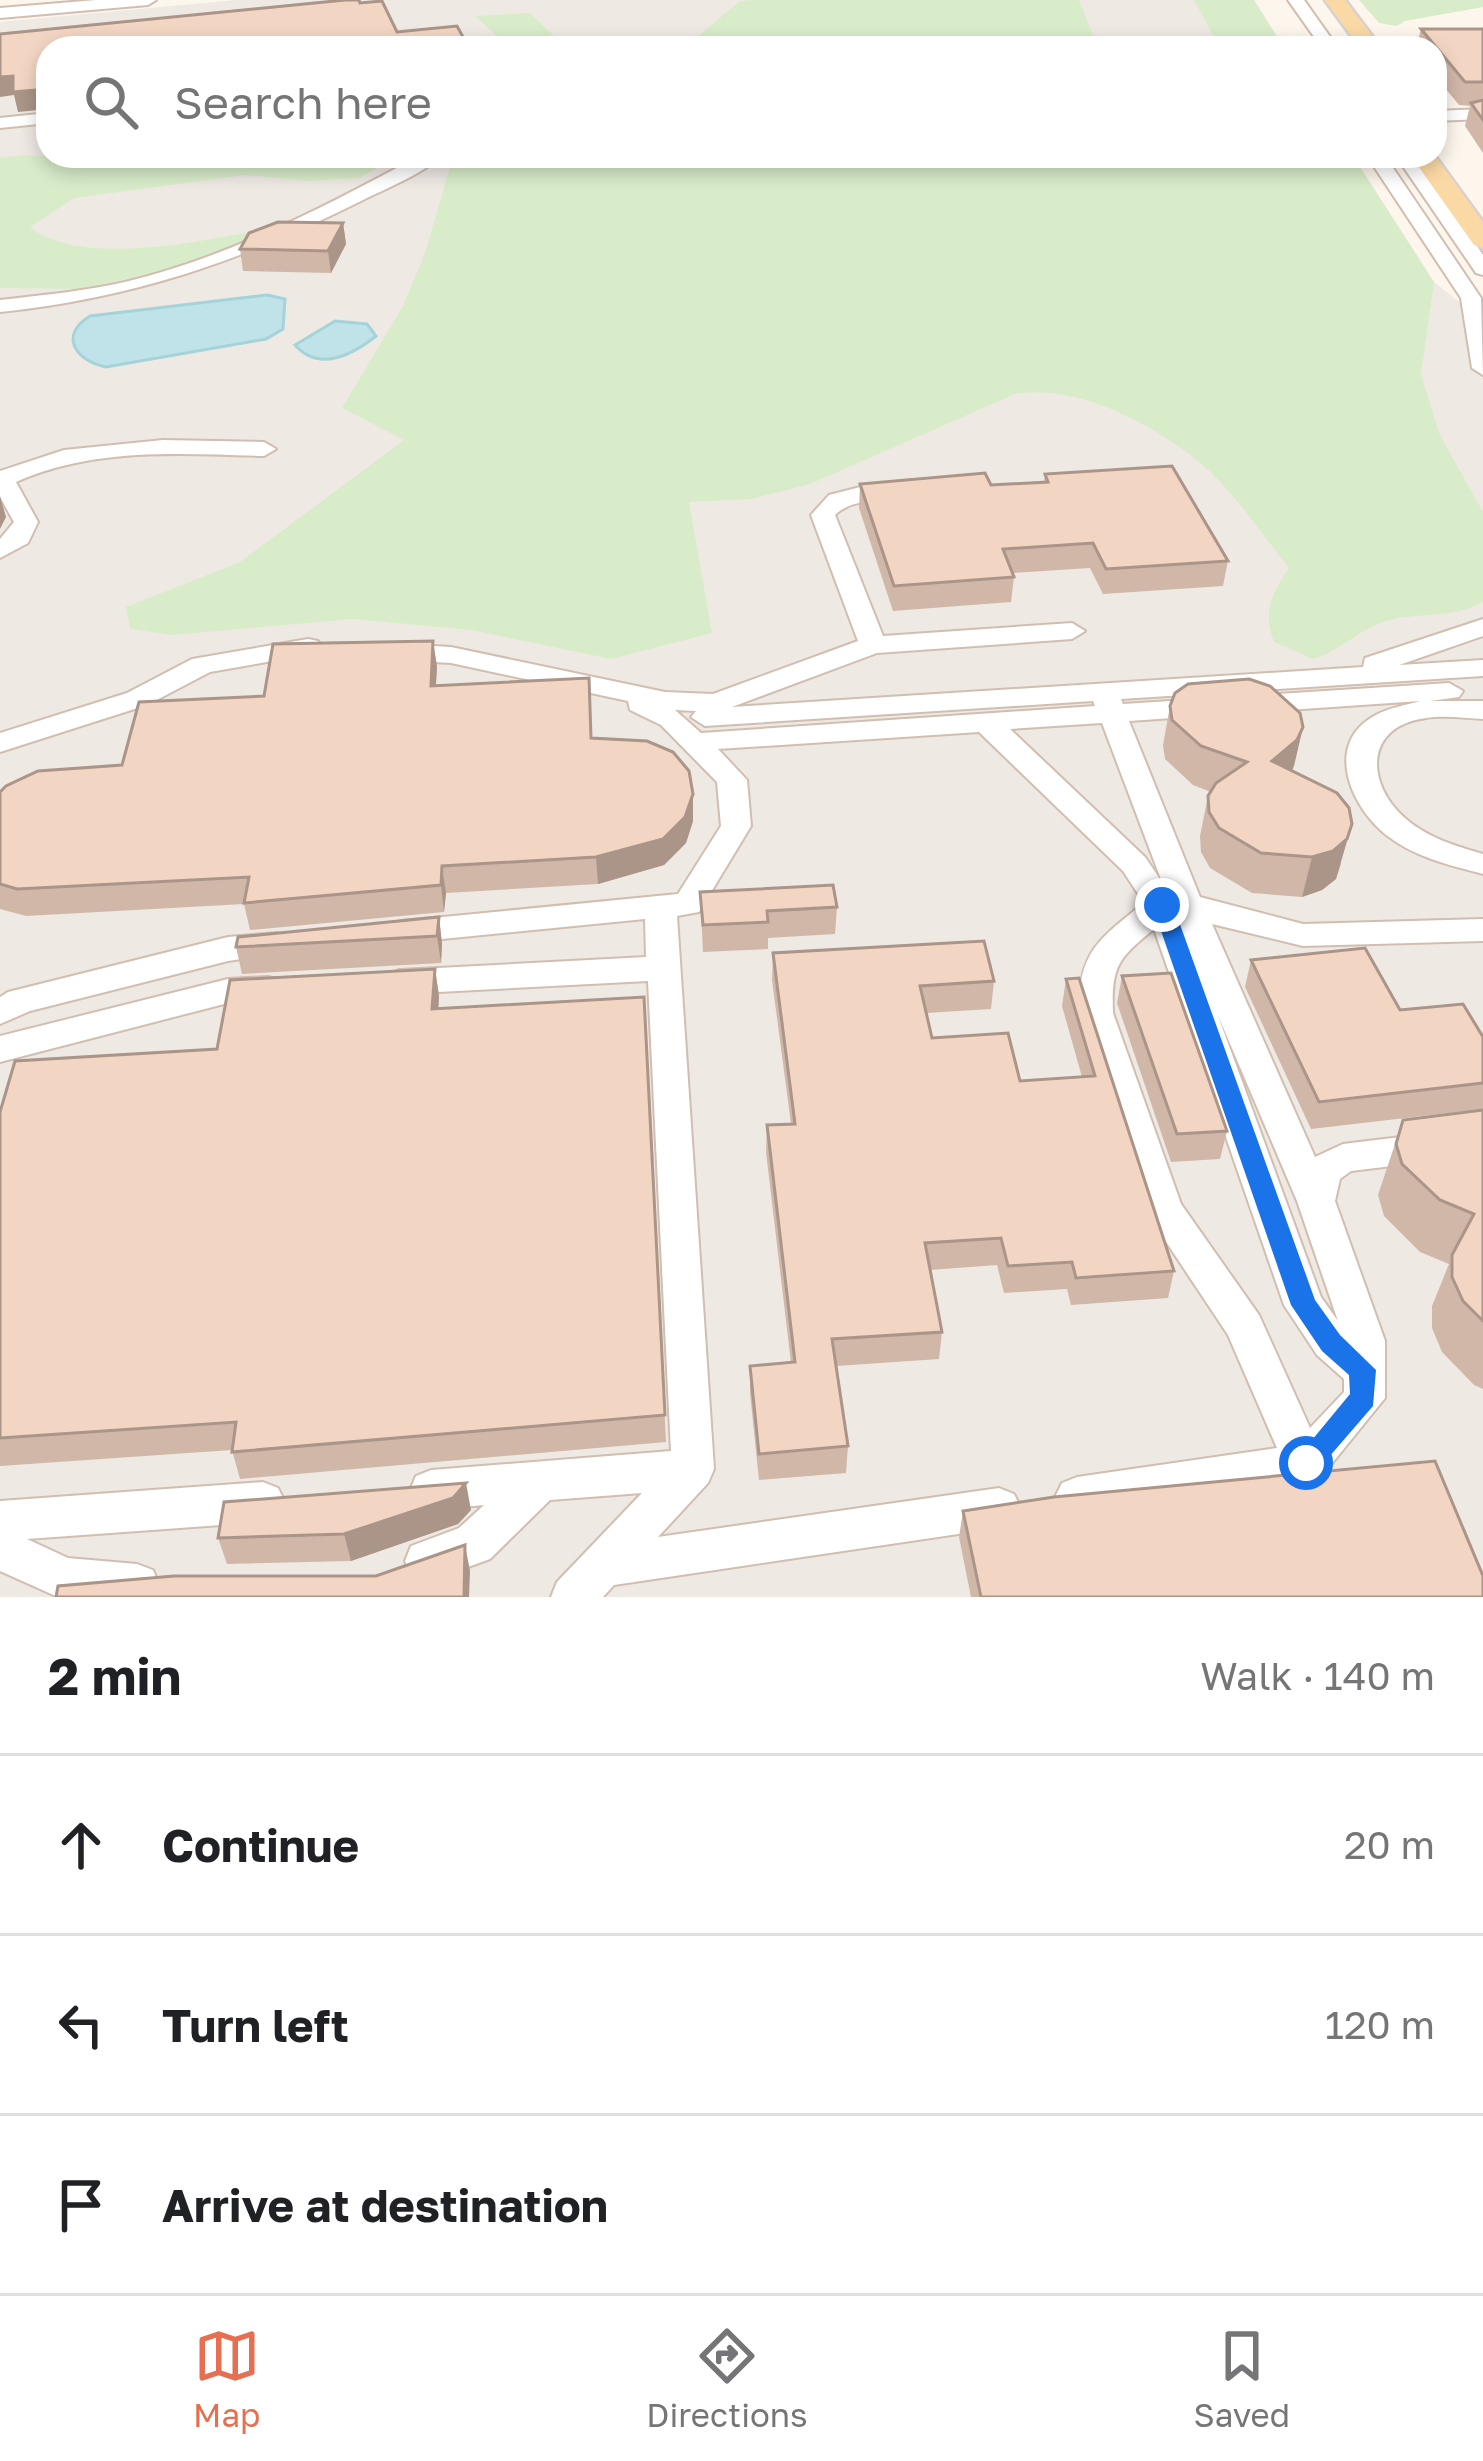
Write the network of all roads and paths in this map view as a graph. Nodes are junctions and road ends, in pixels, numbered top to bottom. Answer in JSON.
{"nodes":[{"id":1,"x":148,"y":0,"type":"edge"},
{"id":2,"x":1288,"y":0,"type":"edge"},
{"id":3,"x":1312,"y":0,"type":"edge"},
{"id":4,"x":1335,"y":0,"type":"edge"},
{"id":5,"x":37,"y":5,"type":"edge"},
{"id":6,"x":0,"y":14,"type":"edge"},
{"id":7,"x":1313,"y":36,"type":"edge"},
{"id":8,"x":1338,"y":36,"type":"edge"},
{"id":9,"x":1362,"y":36,"type":"edge"},
{"id":10,"x":1483,"y":114,"type":"edge"},
{"id":11,"x":1447,"y":116,"type":"edge"},
{"id":12,"x":36,"y":119,"type":"edge"},
{"id":13,"x":0,"y":123,"type":"edge"},
{"id":14,"x":1447,"y":150,"type":"edge"},
{"id":15,"x":410,"y":168,"type":"edge"},
{"id":16,"x":1389,"y":168,"type":"edge"},
{"id":17,"x":1389,"y":168,"type":"edge"},
{"id":18,"x":1403,"y":168,"type":"edge"},
{"id":19,"x":1413,"y":168,"type":"edge"},
{"id":20,"x":1432,"y":168,"type":"edge"},
{"id":21,"x":1483,"y":198,"type":"edge"},
{"id":22,"x":1483,"y":240,"type":"edge"},
{"id":23,"x":1483,"y":268,"type":"edge"},
{"id":24,"x":1483,"y":285,"type":"edge"},
{"id":25,"x":0,"y":306,"type":"edge"},
{"id":26,"x":1483,"y":325,"type":"edge"},
{"id":27,"x":1483,"y":368,"type":"edge"},
{"id":28,"x":265,"y":449,"type":"dead end"},
{"id":29,"x":1,"y":480,"type":"edge"},
{"id":30,"x":934,"y":490,"type":"edge"},
{"id":31,"x":0,"y":550,"type":"edge"},
{"id":32,"x":1072,"y":632,"type":"dead end"},
{"id":33,"x":1483,"y":637,"type":"edge"},
{"id":34,"x":873,"y":645,"type":"junction"},
{"id":35,"x":1483,"y":668,"type":"edge"},
{"id":36,"x":1370,"y":675,"type":"junction"},
{"id":37,"x":608,"y":689,"type":"junction"},
{"id":38,"x":1483,"y":689,"type":"edge"},
{"id":39,"x":1483,"y":699,"type":"edge"},
{"id":40,"x":1289,"y":702,"type":"junction"},
{"id":41,"x":1108,"y":703,"type":"junction"},
{"id":42,"x":1468,"y":708,"type":"edge"},
{"id":43,"x":1413,"y":710,"type":"junction"},
{"id":44,"x":986,"y":722,"type":"junction"},
{"id":45,"x":683,"y":730,"type":"junction"},
{"id":46,"x":0,"y":743,"type":"edge"},
{"id":47,"x":1483,"y":863,"type":"edge"},
{"id":48,"x":1174,"y":905,"type":"junction"},
{"id":49,"x":660,"y":907,"type":"junction"},
{"id":50,"x":1483,"y":930,"type":"edge"},
{"id":51,"x":364,"y":936,"type":"edge"},
{"id":52,"x":319,"y":940,"type":"edge"},
{"id":53,"x":663,"y":968,"type":"junction"},
{"id":54,"x":365,"y":984,"type":"edge"},
{"id":55,"x":296,"y":988,"type":"edge"},
{"id":56,"x":0,"y":1012,"type":"edge"},
{"id":57,"x":0,"y":1049,"type":"edge"},
{"id":58,"x":1483,"y":1141,"type":"edge"},
{"id":59,"x":1316,"y":1201,"type":"junction"},
{"id":60,"x":1363,"y":1370,"type":"junction"},
{"id":61,"x":1306,"y":1463,"type":"junction"},
{"id":62,"x":693,"y":1469,"type":"junction"},
{"id":63,"x":539,"y":1482,"type":"junction"},
{"id":64,"x":398,"y":1492,"type":"edge"},
{"id":65,"x":304,"y":1499,"type":"edge"},
{"id":66,"x":0,"y":1521,"type":"edge"},
{"id":67,"x":0,"y":1549,"type":"edge"},
{"id":68,"x":393,"y":1572,"type":"edge"},
{"id":69,"x":588,"y":1582,"type":"edge"},
{"id":70,"x":174,"y":1588,"type":"edge"}],
"edges":[{"from":1,"to":5,"type":"street"},
{"from":2,"to":7,"type":"street"},
{"from":3,"to":8,"type":"main road"},
{"from":4,"to":9,"type":"main road"},
{"from":5,"to":6,"type":"street"},
{"from":10,"to":11,"type":"street"},
{"from":12,"to":13,"type":"street"},
{"from":14,"to":21,"type":"main road"},
{"from":15,"to":25,"type":"street"},
{"from":16,"to":26,"type":"street"},
{"from":17,"to":27,"type":"street"},
{"from":18,"to":24,"type":"street"},
{"from":19,"to":23,"type":"street"},
{"from":20,"to":22,"type":"main road"},
{"from":28,"to":29,"type":"street"},
{"from":29,"to":31,"type":"street"},
{"from":30,"to":34,"type":"street"},
{"from":32,"to":34,"type":"street"},
{"from":33,"to":36,"type":"street"},
{"from":33,"to":36,"type":"street"},
{"from":34,"to":37,"type":"street"},
{"from":35,"to":36,"type":"street"},
{"from":36,"to":41,"type":"street"},
{"from":37,"to":45,"type":"street"},
{"from":37,"to":46,"type":"street"},
{"from":38,"to":40,"type":"street"},
{"from":39,"to":42,"type":"street"},
{"from":40,"to":41,"type":"street"},
{"from":40,"to":43,"type":"street"},
{"from":41,"to":44,"type":"street"},
{"from":41,"to":45,"type":"street"},
{"from":41,"to":48,"type":"street"},
{"from":42,"to":43,"type":"street"},
{"from":43,"to":47,"type":"street"},
{"from":44,"to":45,"type":"street"},
{"from":44,"to":48,"type":"street"},
{"from":45,"to":49,"type":"street"},
{"from":48,"to":50,"type":"street"},
{"from":48,"to":59,"type":"street"},
{"from":48,"to":60,"type":"street"},
{"from":48,"to":61,"type":"street"},
{"from":49,"to":51,"type":"street"},
{"from":49,"to":53,"type":"street"},
{"from":52,"to":56,"type":"street"},
{"from":53,"to":54,"type":"street"},
{"from":53,"to":62,"type":"street"},
{"from":55,"to":57,"type":"street"},
{"from":58,"to":59,"type":"street"},
{"from":59,"to":60,"type":"street"},
{"from":60,"to":61,"type":"street"},
{"from":61,"to":69,"type":"street"},
{"from":62,"to":63,"type":"street"},
{"from":62,"to":69,"type":"street"},
{"from":63,"to":64,"type":"street"},
{"from":63,"to":68,"type":"street"},
{"from":65,"to":66,"type":"street"},
{"from":67,"to":70,"type":"street"}]}
